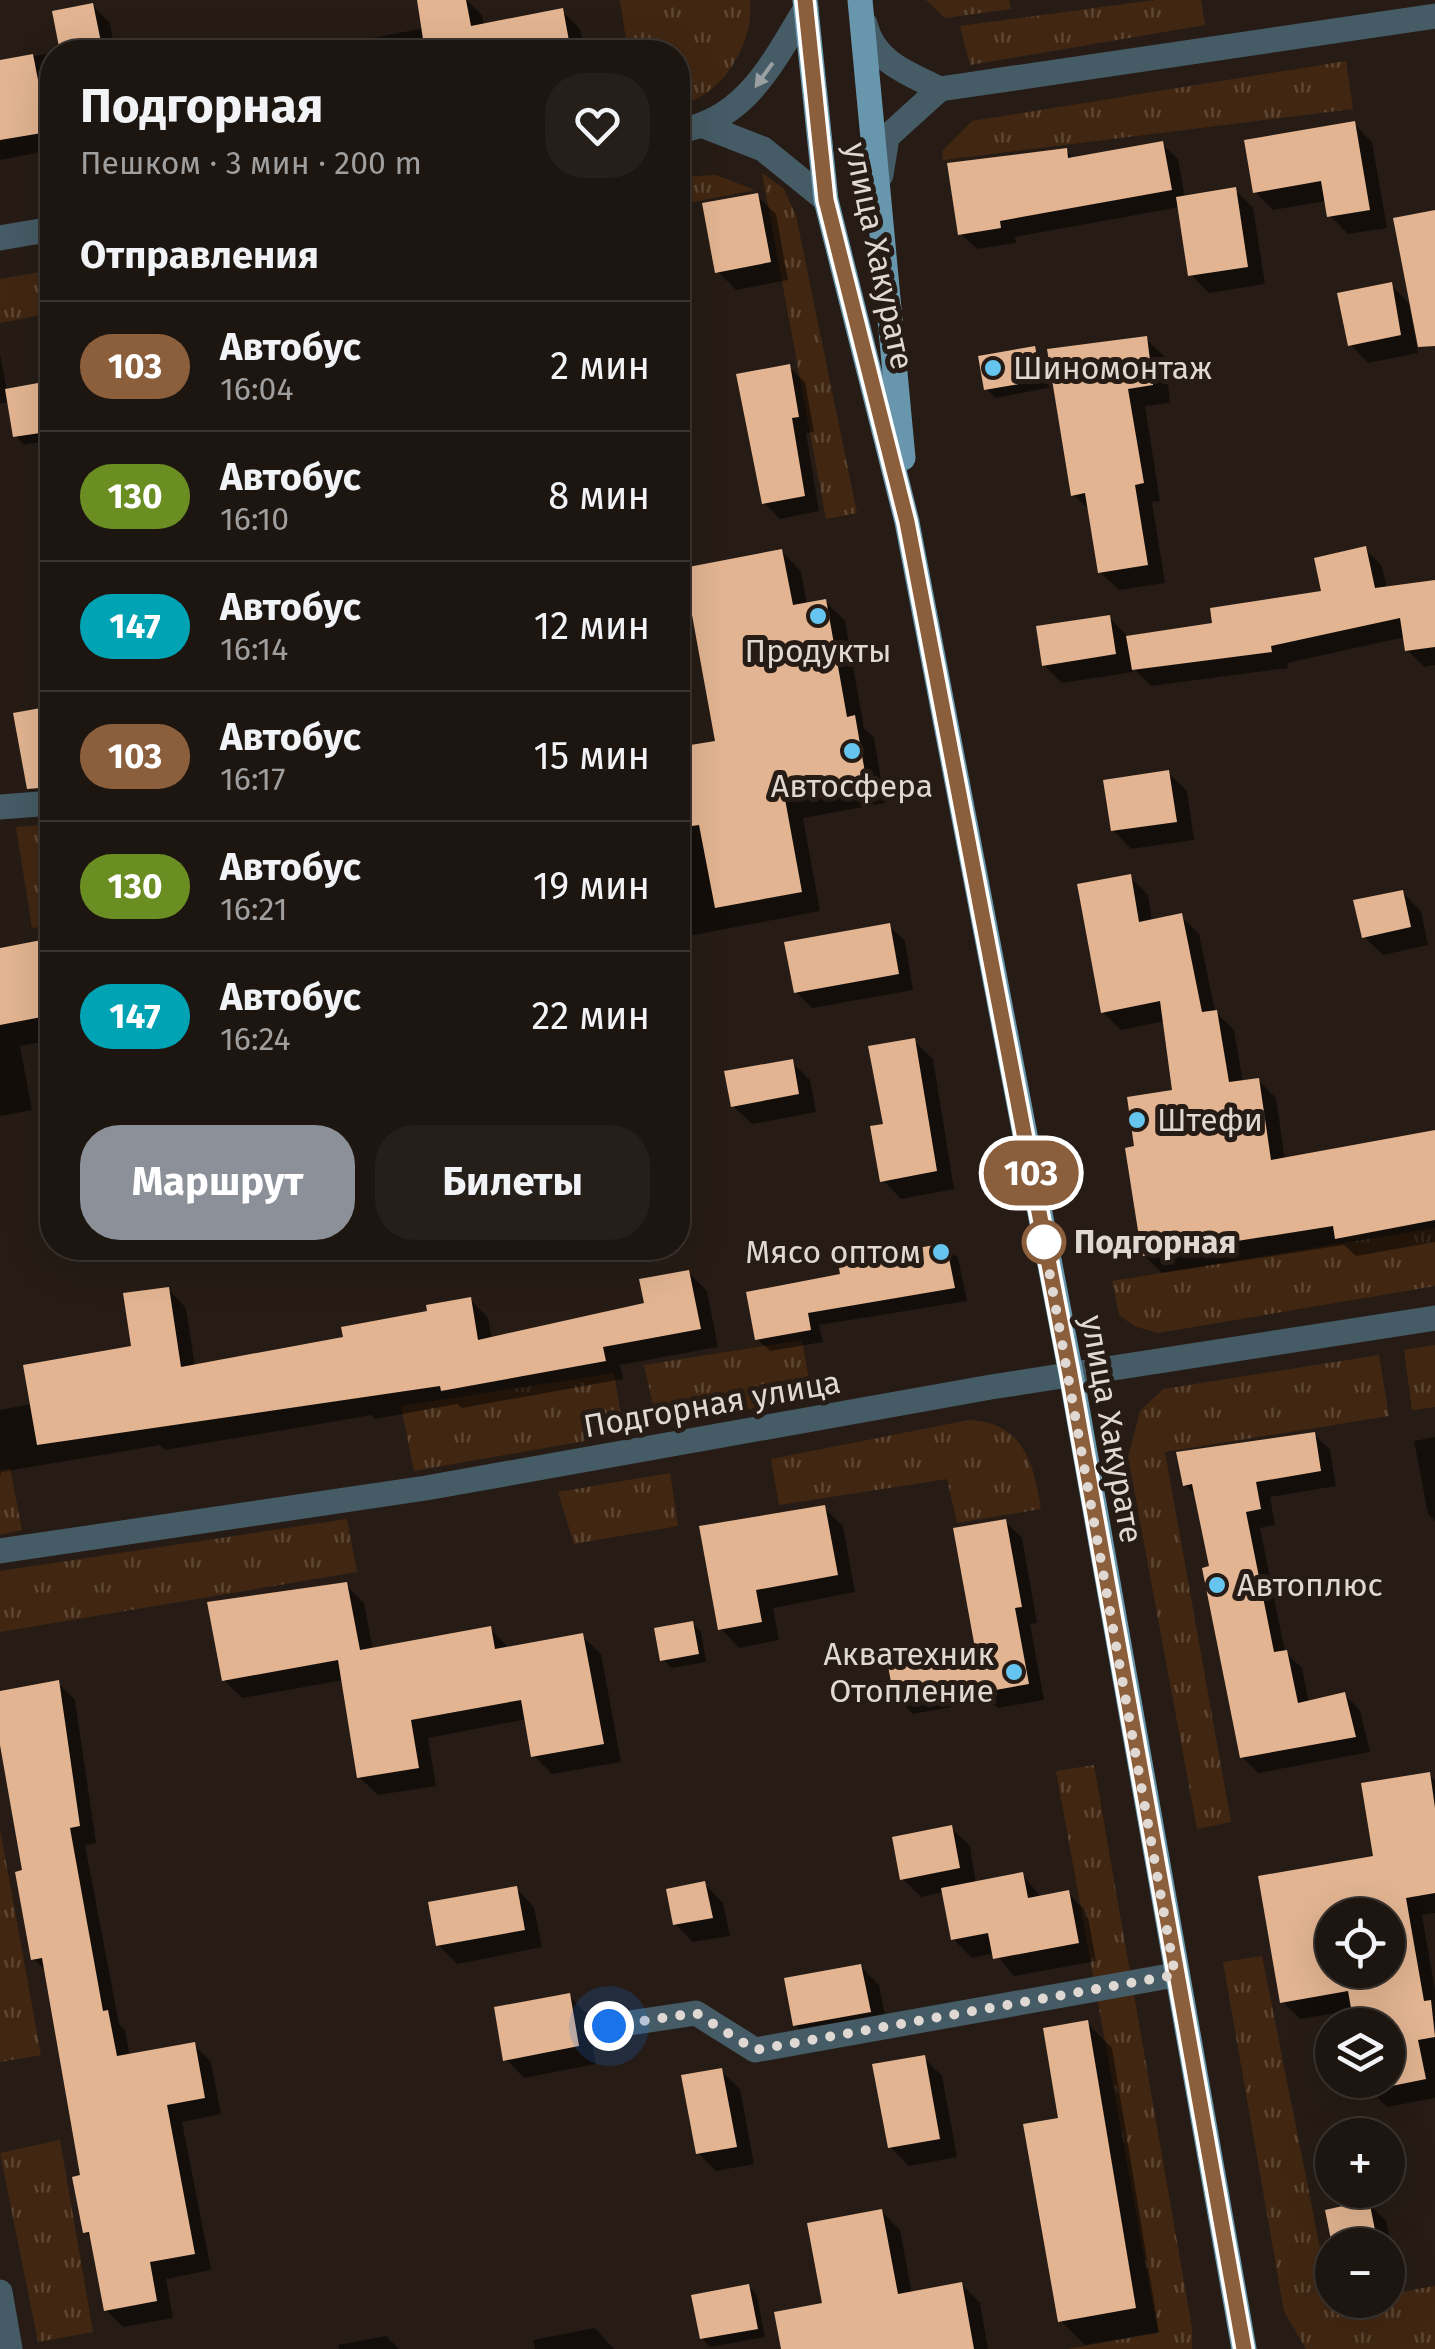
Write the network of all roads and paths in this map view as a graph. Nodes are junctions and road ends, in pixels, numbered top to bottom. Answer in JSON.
{"nodes":[{"id":1,"x":806,"y":4,"type":"edge"},
{"id":2,"x":860,"y":5,"type":"edge"},
{"id":3,"x":1435,"y":16,"type":"edge"},
{"id":4,"x":940,"y":89,"type":"junction"},
{"id":5,"x":704,"y":126,"type":"junction"},
{"id":6,"x":690,"y":128,"type":"edge"},
{"id":7,"x":879,"y":190,"type":"junction"},
{"id":8,"x":826,"y":200,"type":"junction"},
{"id":9,"x":40,"y":231,"type":"edge"},
{"id":10,"x":0,"y":238,"type":"edge"},
{"id":11,"x":907,"y":522,"type":"junction"},
{"id":12,"x":40,"y":804,"type":"edge"},
{"id":13,"x":0,"y":807,"type":"edge"},
{"id":14,"x":1435,"y":1318,"type":"edge"},
{"id":15,"x":1070,"y":1374,"type":"junction"},
{"id":16,"x":0,"y":1551,"type":"edge"},
{"id":17,"x":1175,"y":1975,"type":"junction"},
{"id":18,"x":609,"y":2026,"type":"dead end"},
{"id":19,"x":0,"y":2292,"type":"edge"},
{"id":20,"x":10,"y":2349,"type":"edge"},
{"id":21,"x":1244,"y":2349,"type":"edge"}],
"edges":[{"from":1,"to":5,"type":"street","one_way":true},
{"from":1,"to":8,"type":"main road","name":"улица Хакурате"},
{"from":2,"to":4,"type":"street"},
{"from":2,"to":7,"type":"main road","name":"улица Хакурате"},
{"from":3,"to":4,"type":"street"},
{"from":4,"to":7,"type":"street"},
{"from":5,"to":6,"type":"street"},
{"from":5,"to":8,"type":"street"},
{"from":7,"to":11,"type":"main road","name":"улица Хакурате"},
{"from":8,"to":11,"type":"main road","name":"улица Хакурате"},
{"from":9,"to":10,"type":"street"},
{"from":11,"to":15,"type":"main road","name":"улица Хакурате"},
{"from":12,"to":13,"type":"street"},
{"from":14,"to":15,"type":"street","name":"Подгорная улица"},
{"from":15,"to":16,"type":"street","name":"Подгорная улица"},
{"from":15,"to":17,"type":"main road","name":"улица Хакурате"},
{"from":17,"to":18,"type":"street"},
{"from":17,"to":21,"type":"main road","name":"улица Хакурате"},
{"from":19,"to":20,"type":"street"}]}
